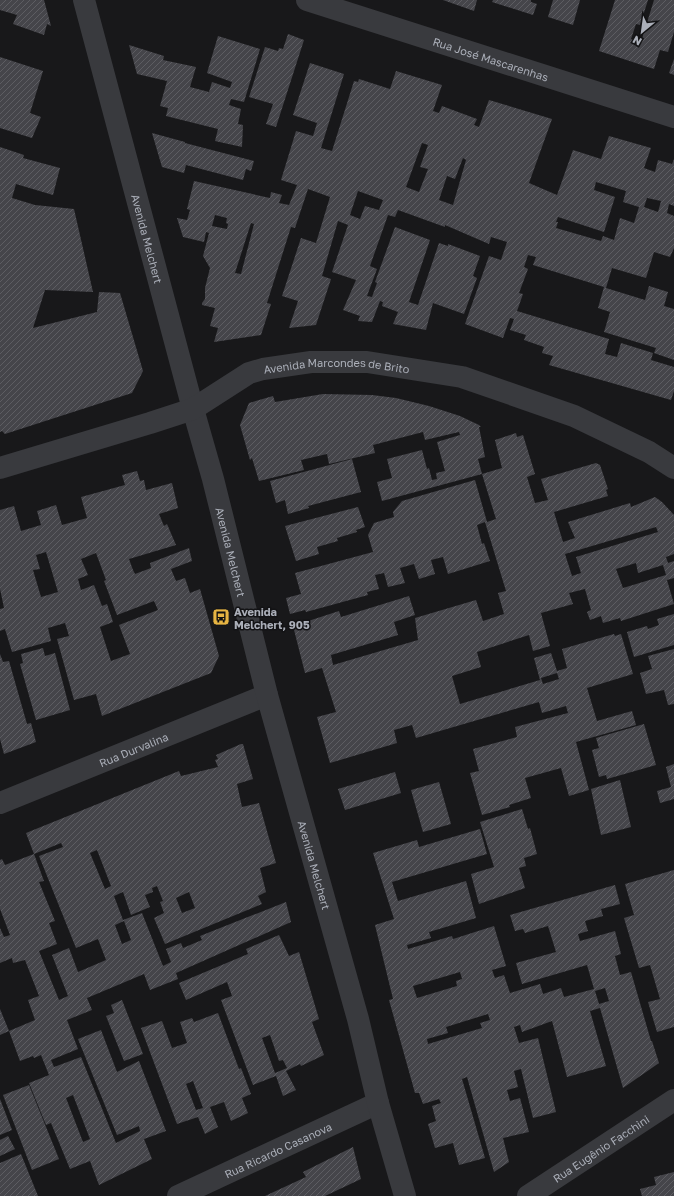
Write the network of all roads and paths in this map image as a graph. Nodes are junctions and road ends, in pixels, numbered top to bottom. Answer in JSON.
{"nodes":[{"id":1,"x":84,"y":0,"type":"edge"},
{"id":2,"x":307,"y":0,"type":"edge"},
{"id":3,"x":337,"y":4,"type":"edge"},
{"id":4,"x":674,"y":117,"type":"edge"},
{"id":5,"x":193,"y":409,"type":"junction"},
{"id":6,"x":0,"y":468,"type":"edge"},
{"id":7,"x":674,"y":468,"type":"edge"},
{"id":8,"x":267,"y":695,"type":"junction"},
{"id":9,"x":0,"y":803,"type":"edge"},
{"id":10,"x":674,"y":1100,"type":"edge"},
{"id":11,"x":378,"y":1103,"type":"junction"},
{"id":12,"x":178,"y":1196,"type":"edge"},
{"id":13,"x":405,"y":1196,"type":"edge"},
{"id":14,"x":528,"y":1196,"type":"edge"}],
"edges":[{"from":1,"to":5,"type":"street","name":"Avenida Melchert"},
{"from":2,"to":3,"type":"street","name":"Rua José Mascarenhas"},
{"from":3,"to":4,"type":"street","name":"Rua José Mascarenhas"},
{"from":5,"to":6,"type":"street","name":"Avenida Marcondes de Brito"},
{"from":5,"to":7,"type":"street","name":"Avenida Marcondes de Brito"},
{"from":5,"to":8,"type":"street","name":"Avenida Melchert"},
{"from":8,"to":9,"type":"street","name":"Rua Durvalina"},
{"from":8,"to":11,"type":"street","name":"Avenida Melchert"},
{"from":10,"to":14,"type":"street","name":"Rua Eugênio Facchini"},
{"from":11,"to":12,"type":"street","name":"Rua Ricardo Casanova"},
{"from":11,"to":13,"type":"street","name":"Avenida Melchert"}]}
